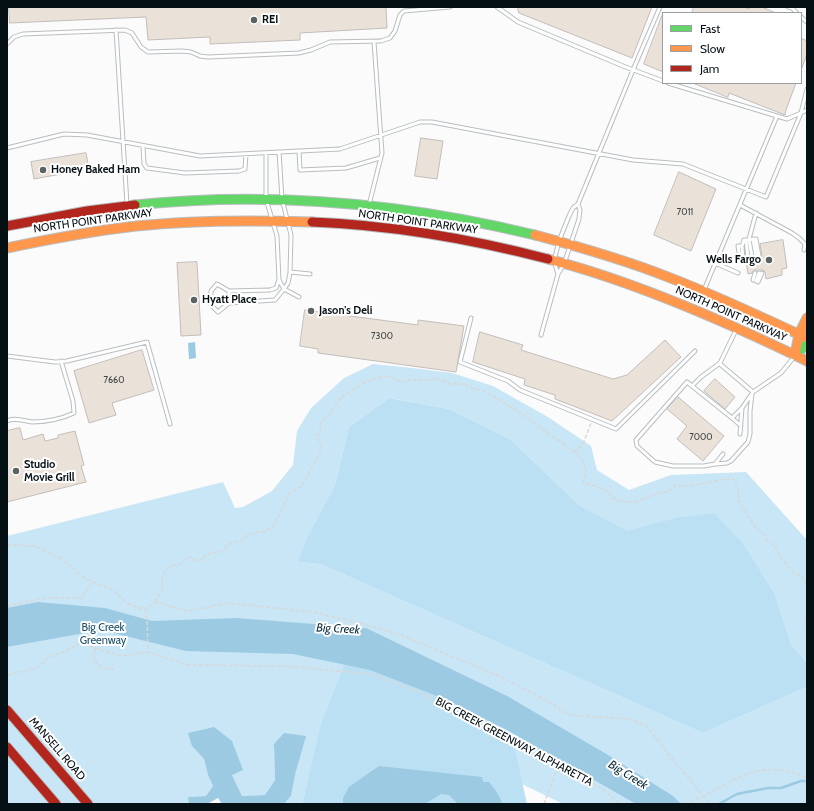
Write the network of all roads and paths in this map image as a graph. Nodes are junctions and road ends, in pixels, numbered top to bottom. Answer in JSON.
{"nodes":[{"id":1,"x":450,"y":7,"type":"edge"},
{"id":2,"x":496,"y":7,"type":"edge"},
{"id":3,"x":660,"y":7,"type":"edge"},
{"id":4,"x":116,"y":30,"type":"junction"},
{"id":5,"x":374,"y":42,"type":"junction"},
{"id":6,"x":7,"y":44,"type":"edge"},
{"id":7,"x":632,"y":70,"type":"junction"},
{"id":8,"x":662,"y":82,"type":"edge"},
{"id":9,"x":671,"y":84,"type":"edge"},
{"id":10,"x":807,"y":89,"type":"edge"},
{"id":11,"x":807,"y":110,"type":"edge"},
{"id":12,"x":801,"y":113,"type":"junction"},
{"id":13,"x":807,"y":114,"type":"edge"},
{"id":14,"x":777,"y":116,"type":"junction"},
{"id":15,"x":380,"y":136,"type":"junction"},
{"id":16,"x":123,"y":142,"type":"junction"},
{"id":17,"x":143,"y":146,"type":"junction"},
{"id":18,"x":7,"y":148,"type":"edge"},
{"id":19,"x":299,"y":151,"type":"junction"},
{"id":20,"x":266,"y":152,"type":"junction"},
{"id":21,"x":280,"y":152,"type":"junction"},
{"id":22,"x":598,"y":153,"type":"junction"},
{"id":23,"x":246,"y":154,"type":"junction"},
{"id":24,"x":380,"y":158,"type":"junction"},
{"id":25,"x":746,"y":189,"type":"junction"},
{"id":26,"x":266,"y":199,"type":"junction"},
{"id":27,"x":282,"y":200,"type":"junction"},
{"id":28,"x":578,"y":204,"type":"junction"},
{"id":29,"x":370,"y":205,"type":"junction"},
{"id":30,"x":740,"y":205,"type":"junction"},
{"id":31,"x":127,"y":206,"type":"junction"},
{"id":32,"x":756,"y":213,"type":"junction"},
{"id":33,"x":273,"y":220,"type":"junction"},
{"id":34,"x":287,"y":220,"type":"junction"},
{"id":35,"x":7,"y":226,"type":"edge"},
{"id":36,"x":751,"y":239,"type":"junction"},
{"id":37,"x":560,"y":241,"type":"junction"},
{"id":38,"x":571,"y":244,"type":"junction"},
{"id":39,"x":806,"y":244,"type":"edge"},
{"id":40,"x":7,"y":248,"type":"edge"},
{"id":41,"x":804,"y":250,"type":"dead end"},
{"id":42,"x":748,"y":258,"type":"dead end"},
{"id":43,"x":742,"y":259,"type":"dead end"},
{"id":44,"x":554,"y":261,"type":"junction"},
{"id":45,"x":716,"y":263,"type":"junction"},
{"id":46,"x":564,"y":264,"type":"junction"},
{"id":47,"x":290,"y":272,"type":"junction"},
{"id":48,"x":739,"y":272,"type":"dead end"},
{"id":49,"x":310,"y":274,"type":"dead end"},
{"id":50,"x":558,"y":274,"type":"junction"},
{"id":51,"x":279,"y":280,"type":"junction"},
{"id":52,"x":756,"y":281,"type":"joint"},
{"id":53,"x":284,"y":289,"type":"junction"},
{"id":54,"x":229,"y":291,"type":"junction"},
{"id":55,"x":704,"y":292,"type":"junction"},
{"id":56,"x":298,"y":297,"type":"dead end"},
{"id":57,"x":229,"y":303,"type":"junction"},
{"id":58,"x":470,"y":318,"type":"dead end"},
{"id":59,"x":807,"y":318,"type":"edge"},
{"id":60,"x":736,"y":329,"type":"junction"},
{"id":61,"x":542,"y":335,"type":"dead end"},
{"id":62,"x":803,"y":336,"type":"edge"},
{"id":63,"x":807,"y":344,"type":"edge"},
{"id":64,"x":695,"y":351,"type":"dead end"},
{"id":65,"x":795,"y":355,"type":"junction"},
{"id":66,"x":7,"y":356,"type":"edge"},
{"id":67,"x":61,"y":361,"type":"junction"},
{"id":68,"x":807,"y":361,"type":"edge"},
{"id":69,"x":720,"y":364,"type":"junction"},
{"id":70,"x":692,"y":386,"type":"junction"},
{"id":71,"x":753,"y":392,"type":"junction"},
{"id":72,"x":742,"y":408,"type":"junction"},
{"id":73,"x":732,"y":418,"type":"junction"},
{"id":74,"x":593,"y":419,"type":"junction"},
{"id":75,"x":7,"y":421,"type":"edge"},
{"id":76,"x":170,"y":424,"type":"dead end"},
{"id":77,"x":741,"y":426,"type":"junction"},
{"id":78,"x":740,"y":434,"type":"dead end"},
{"id":79,"x":574,"y":452,"type":"junction"},
{"id":80,"x":723,"y":454,"type":"dead end"},
{"id":81,"x":715,"y":464,"type":"junction"},
{"id":82,"x":7,"y":545,"type":"edge"},
{"id":83,"x":92,"y":582,"type":"junction"},
{"id":84,"x":807,"y":585,"type":"edge"},
{"id":85,"x":155,"y":602,"type":"junction"},
{"id":86,"x":7,"y":606,"type":"edge"},
{"id":87,"x":144,"y":610,"type":"junction"},
{"id":88,"x":807,"y":613,"type":"edge"},
{"id":89,"x":807,"y":631,"type":"edge"},
{"id":90,"x":95,"y":648,"type":"junction"},
{"id":91,"x":148,"y":652,"type":"junction"},
{"id":92,"x":116,"y":669,"type":"dead end"},
{"id":93,"x":7,"y":675,"type":"edge"},
{"id":94,"x":7,"y":710,"type":"edge"},
{"id":95,"x":7,"y":747,"type":"edge"},
{"id":96,"x":558,"y":766,"type":"junction"},
{"id":97,"x":807,"y":778,"type":"edge"},
{"id":98,"x":703,"y":796,"type":"junction"},
{"id":99,"x":56,"y":804,"type":"edge"},
{"id":100,"x":88,"y":804,"type":"edge"},
{"id":101,"x":544,"y":804,"type":"edge"},
{"id":102,"x":621,"y":804,"type":"edge"},
{"id":103,"x":685,"y":804,"type":"edge"},
{"id":104,"x":709,"y":804,"type":"edge"}],
"edges":[{"from":1,"to":5,"type":"lane"},
{"from":2,"to":7,"type":"lane"},
{"from":3,"to":7,"type":"lane"},
{"from":4,"to":5,"type":"lane"},
{"from":4,"to":6,"type":"lane"},
{"from":4,"to":16,"type":"lane"},
{"from":5,"to":15,"type":"lane"},
{"from":7,"to":8,"type":"lane"},
{"from":7,"to":22,"type":"lane"},
{"from":9,"to":14,"type":"lane"},
{"from":10,"to":12,"type":"lane"},
{"from":11,"to":12,"type":"lane"},
{"from":12,"to":13,"type":"lane"},
{"from":12,"to":14,"type":"lane"},
{"from":12,"to":25,"type":"lane"},
{"from":14,"to":25,"type":"lane"},
{"from":15,"to":19,"type":"lane"},
{"from":15,"to":22,"type":"lane"},
{"from":15,"to":24,"type":"lane"},
{"from":16,"to":17,"type":"lane"},
{"from":16,"to":18,"type":"lane"},
{"from":16,"to":31,"type":"lane"},
{"from":17,"to":23,"type":"lane"},
{"from":17,"to":23,"type":"lane"},
{"from":19,"to":21,"type":"lane"},
{"from":19,"to":24,"type":"lane"},
{"from":20,"to":21,"type":"lane"},
{"from":20,"to":23,"type":"lane"},
{"from":20,"to":26,"type":"lane"},
{"from":21,"to":27,"type":"lane"},
{"from":22,"to":25,"type":"lane"},
{"from":22,"to":28,"type":"lane"},
{"from":24,"to":29,"type":"lane"},
{"from":25,"to":30,"type":"lane"},
{"from":26,"to":27,"type":"street","name":"NORTH POINT PARKWAY"},
{"from":26,"to":31,"type":"street","name":"NORTH POINT PARKWAY"},
{"from":26,"to":33,"type":"lane"},
{"from":27,"to":29,"type":"street","name":"NORTH POINT PARKWAY"},
{"from":27,"to":34,"type":"lane"},
{"from":28,"to":37,"type":"lane"},
{"from":28,"to":38,"type":"lane"},
{"from":29,"to":37,"type":"street","name":"NORTH POINT PARKWAY"},
{"from":30,"to":32,"type":"lane"},
{"from":30,"to":45,"type":"lane"},
{"from":31,"to":35,"type":"street","name":"NORTH POINT PARKWAY"},
{"from":32,"to":36,"type":"lane"},
{"from":32,"to":39,"type":"lane"},
{"from":33,"to":34,"type":"street","name":"NORTH POINT PARKWAY"},
{"from":33,"to":40,"type":"street","name":"NORTH POINT PARKWAY"},
{"from":33,"to":51,"type":"lane"},
{"from":34,"to":44,"type":"street","name":"NORTH POINT PARKWAY"},
{"from":34,"to":47,"type":"lane"},
{"from":36,"to":36,"type":"lane"},
{"from":36,"to":42,"type":"lane"},
{"from":36,"to":43,"type":"lane"},
{"from":37,"to":38,"type":"street","name":"NORTH POINT PARKWAY"},
{"from":37,"to":44,"type":"lane"},
{"from":38,"to":46,"type":"lane"},
{"from":38,"to":55,"type":"street","name":"NORTH POINT PARKWAY"},
{"from":39,"to":41,"type":"lane"},
{"from":44,"to":46,"type":"street","name":"NORTH POINT PARKWAY"},
{"from":44,"to":50,"type":"lane"},
{"from":45,"to":48,"type":"lane"},
{"from":45,"to":55,"type":"lane"},
{"from":46,"to":50,"type":"lane"},
{"from":46,"to":60,"type":"street","name":"NORTH POINT PARKWAY"},
{"from":47,"to":49,"type":"lane"},
{"from":47,"to":53,"type":"lane"},
{"from":50,"to":61,"type":"lane"},
{"from":51,"to":53,"type":"lane"},
{"from":51,"to":54,"type":"lane"},
{"from":52,"to":52,"type":"lane"},
{"from":53,"to":56,"type":"lane"},
{"from":53,"to":57,"type":"lane"},
{"from":54,"to":57,"type":"lane"},
{"from":54,"to":57,"type":"lane"},
{"from":55,"to":62,"type":"street","name":"NORTH POINT PARKWAY"},
{"from":58,"to":74,"type":"lane"},
{"from":59,"to":62,"type":"street"},
{"from":60,"to":65,"type":"street","name":"NORTH POINT PARKWAY"},
{"from":60,"to":69,"type":"lane"},
{"from":62,"to":65,"type":"street"},
{"from":63,"to":65,"type":"street"},
{"from":64,"to":74,"type":"lane"},
{"from":65,"to":68,"type":"street","name":"NORTH POINT PARKWAY"},
{"from":65,"to":71,"type":"lane"},
{"from":66,"to":67,"type":"lane"},
{"from":67,"to":75,"type":"lane"},
{"from":67,"to":76,"type":"lane"},
{"from":69,"to":70,"type":"lane"},
{"from":69,"to":71,"type":"lane"},
{"from":70,"to":73,"type":"lane"},
{"from":70,"to":81,"type":"lane"},
{"from":71,"to":72,"type":"lane"},
{"from":71,"to":81,"type":"lane"},
{"from":72,"to":73,"type":"lane"},
{"from":72,"to":77,"type":"lane"},
{"from":73,"to":77,"type":"lane"},
{"from":74,"to":79,"type":"path"},
{"from":77,"to":78,"type":"lane"},
{"from":79,"to":84,"type":"path"},
{"from":79,"to":85,"type":"path"},
{"from":80,"to":81,"type":"lane"},
{"from":82,"to":83,"type":"path"},
{"from":83,"to":86,"type":"path"},
{"from":83,"to":87,"type":"path"},
{"from":85,"to":87,"type":"path"},
{"from":85,"to":98,"type":"path"},
{"from":87,"to":91,"type":"path"},
{"from":88,"to":89,"type":"path"},
{"from":90,"to":91,"type":"path","name":"BIG CREEK GREENWAY ALPHARETTA"},
{"from":90,"to":92,"type":"path"},
{"from":90,"to":93,"type":"path","name":"BIG CREEK GREENWAY ALPHARETTA"},
{"from":91,"to":96,"type":"path","name":"BIG CREEK GREENWAY ALPHARETTA"},
{"from":94,"to":100,"type":"street","name":"MANSELL ROAD"},
{"from":95,"to":99,"type":"street"},
{"from":96,"to":101,"type":"path"},
{"from":96,"to":102,"type":"path","name":"BIG CREEK GREENWAY ALPHARETTA"},
{"from":97,"to":98,"type":"path"},
{"from":98,"to":103,"type":"path"},
{"from":98,"to":104,"type":"path"}]}
